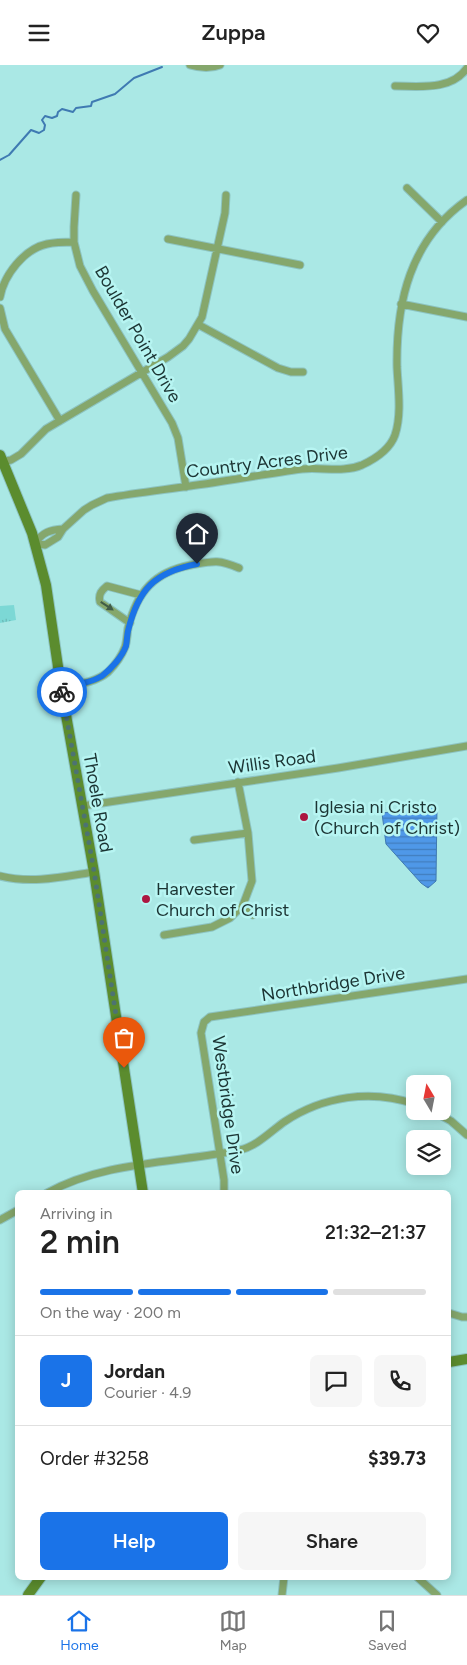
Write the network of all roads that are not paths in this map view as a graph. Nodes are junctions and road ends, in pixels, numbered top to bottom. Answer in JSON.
{"nodes":[{"id":1,"x":190,"y":65,"type":"edge"},
{"id":2,"x":220,"y":65,"type":"edge"},
{"id":3,"x":467,"y":68,"type":"edge"},
{"id":4,"x":395,"y":86,"type":"dead end"},
{"id":5,"x":407,"y":188,"type":"dead end"},
{"id":6,"x":76,"y":195,"type":"dead end"},
{"id":7,"x":226,"y":195,"type":"dead end"},
{"id":8,"x":467,"y":200,"type":"edge"},
{"id":9,"x":442,"y":221,"type":"junction"},
{"id":10,"x":168,"y":239,"type":"dead end"},
{"id":11,"x":74,"y":242,"type":"junction"},
{"id":12,"x":217,"y":248,"type":"junction"},
{"id":13,"x":300,"y":265,"type":"dead end"},
{"id":14,"x":0,"y":297,"type":"edge"},
{"id":15,"x":401,"y":304,"type":"junction"},
{"id":16,"x":0,"y":308,"type":"edge"},
{"id":17,"x":467,"y":317,"type":"edge"},
{"id":18,"x":199,"y":325,"type":"junction"},
{"id":19,"x":142,"y":372,"type":"junction"},
{"id":20,"x":304,"y":372,"type":"dead end"},
{"id":21,"x":60,"y":421,"type":"junction"},
{"id":22,"x":1,"y":461,"type":"edge"},
{"id":23,"x":186,"y":487,"type":"junction"},
{"id":24,"x":64,"y":529,"type":"junction"},
{"id":25,"x":35,"y":543,"type":"junction"},
{"id":26,"x":239,"y":568,"type":"dead end"},
{"id":27,"x":141,"y":595,"type":"junction"},
{"id":28,"x":130,"y":623,"type":"junction"},
{"id":29,"x":61,"y":687,"type":"junction"},
{"id":30,"x":467,"y":746,"type":"edge"},
{"id":31,"x":238,"y":782,"type":"junction"},
{"id":32,"x":82,"y":806,"type":"junction"},
{"id":33,"x":248,"y":833,"type":"junction"},
{"id":34,"x":194,"y":840,"type":"dead end"},
{"id":35,"x":94,"y":871,"type":"junction"},
{"id":36,"x":0,"y":876,"type":"edge"},
{"id":37,"x":243,"y":905,"type":"junction"},
{"id":38,"x":253,"y":915,"type":"dead end"},
{"id":39,"x":164,"y":935,"type":"dead end"},
{"id":40,"x":467,"y":979,"type":"edge"},
{"id":41,"x":204,"y":1022,"type":"joint"},
{"id":42,"x":406,"y":1102,"type":"edge"},
{"id":43,"x":449,"y":1120,"type":"edge"},
{"id":44,"x":467,"y":1133,"type":"edge"},
{"id":45,"x":220,"y":1152,"type":"junction"},
{"id":46,"x":139,"y":1166,"type":"junction"},
{"id":47,"x":53,"y":1190,"type":"edge"},
{"id":48,"x":143,"y":1190,"type":"edge"},
{"id":49,"x":224,"y":1190,"type":"edge"},
{"id":50,"x":15,"y":1212,"type":"edge"},
{"id":51,"x":0,"y":1220,"type":"edge"},
{"id":52,"x":451,"y":1314,"type":"edge"},
{"id":53,"x":467,"y":1317,"type":"edge"},
{"id":54,"x":467,"y":1359,"type":"edge"},
{"id":55,"x":451,"y":1362,"type":"edge"},
{"id":56,"x":39,"y":1580,"type":"edge"},
{"id":57,"x":284,"y":1580,"type":"edge"},
{"id":58,"x":420,"y":1580,"type":"edge"},
{"id":59,"x":28,"y":1595,"type":"edge"},
{"id":60,"x":282,"y":1595,"type":"edge"},
{"id":61,"x":437,"y":1595,"type":"edge"}],
"edges":[{"from":1,"to":2,"type":"street"},
{"from":3,"to":4,"type":"street"},
{"from":5,"to":9,"type":"street"},
{"from":6,"to":11,"type":"street","name":"Boulder Point Drive"},
{"from":7,"to":12,"type":"street"},
{"from":8,"to":9,"type":"street","name":"Country Acres Drive"},
{"from":9,"to":15,"type":"street","name":"Country Acres Drive"},
{"from":10,"to":12,"type":"street"},
{"from":11,"to":14,"type":"street"},
{"from":11,"to":19,"type":"street","name":"Boulder Point Drive"},
{"from":12,"to":13,"type":"street"},
{"from":12,"to":18,"type":"street"},
{"from":15,"to":17,"type":"street"},
{"from":15,"to":23,"type":"street","name":"Country Acres Drive"},
{"from":16,"to":21,"type":"street"},
{"from":18,"to":19,"type":"street"},
{"from":18,"to":20,"type":"street"},
{"from":19,"to":21,"type":"street"},
{"from":19,"to":23,"type":"street","name":"Boulder Point Drive"},
{"from":21,"to":22,"type":"street"},
{"from":22,"to":25,"type":"main road","name":"Thoele Road"},
{"from":23,"to":24,"type":"street","name":"Country Acres Drive"},
{"from":24,"to":25,"type":"street","name":"Country Acres Drive"},
{"from":24,"to":25,"type":"street","name":"Country Acres Drive"},
{"from":25,"to":29,"type":"main road","name":"Thoele Road"},
{"from":26,"to":27,"type":"street"},
{"from":27,"to":28,"type":"street"},
{"from":27,"to":28,"type":"street","one_way":true},
{"from":28,"to":29,"type":"street"},
{"from":29,"to":32,"type":"main road","name":"Thoele Road"},
{"from":30,"to":31,"type":"street","name":"Willis Road"},
{"from":31,"to":32,"type":"street","name":"Willis Road"},
{"from":31,"to":33,"type":"street"},
{"from":32,"to":35,"type":"main road","name":"Thoele Road"},
{"from":33,"to":34,"type":"street"},
{"from":33,"to":37,"type":"street"},
{"from":35,"to":36,"type":"street"},
{"from":35,"to":46,"type":"main road","name":"Thoele Road"},
{"from":37,"to":38,"type":"street"},
{"from":37,"to":39,"type":"street"},
{"from":40,"to":41,"type":"street","name":"Northbridge Drive"},
{"from":41,"to":45,"type":"street","name":"Westbridge Drive"},
{"from":42,"to":45,"type":"street"},
{"from":43,"to":44,"type":"street"},
{"from":45,"to":46,"type":"street"},
{"from":45,"to":49,"type":"street","name":"Westbridge Drive"},
{"from":46,"to":47,"type":"street"},
{"from":46,"to":48,"type":"main road","name":"Thoele Road"},
{"from":50,"to":51,"type":"street"},
{"from":52,"to":53,"type":"street"},
{"from":54,"to":55,"type":"main road"},
{"from":56,"to":59,"type":"main road"},
{"from":57,"to":60,"type":"street"},
{"from":58,"to":61,"type":"street"}]}
